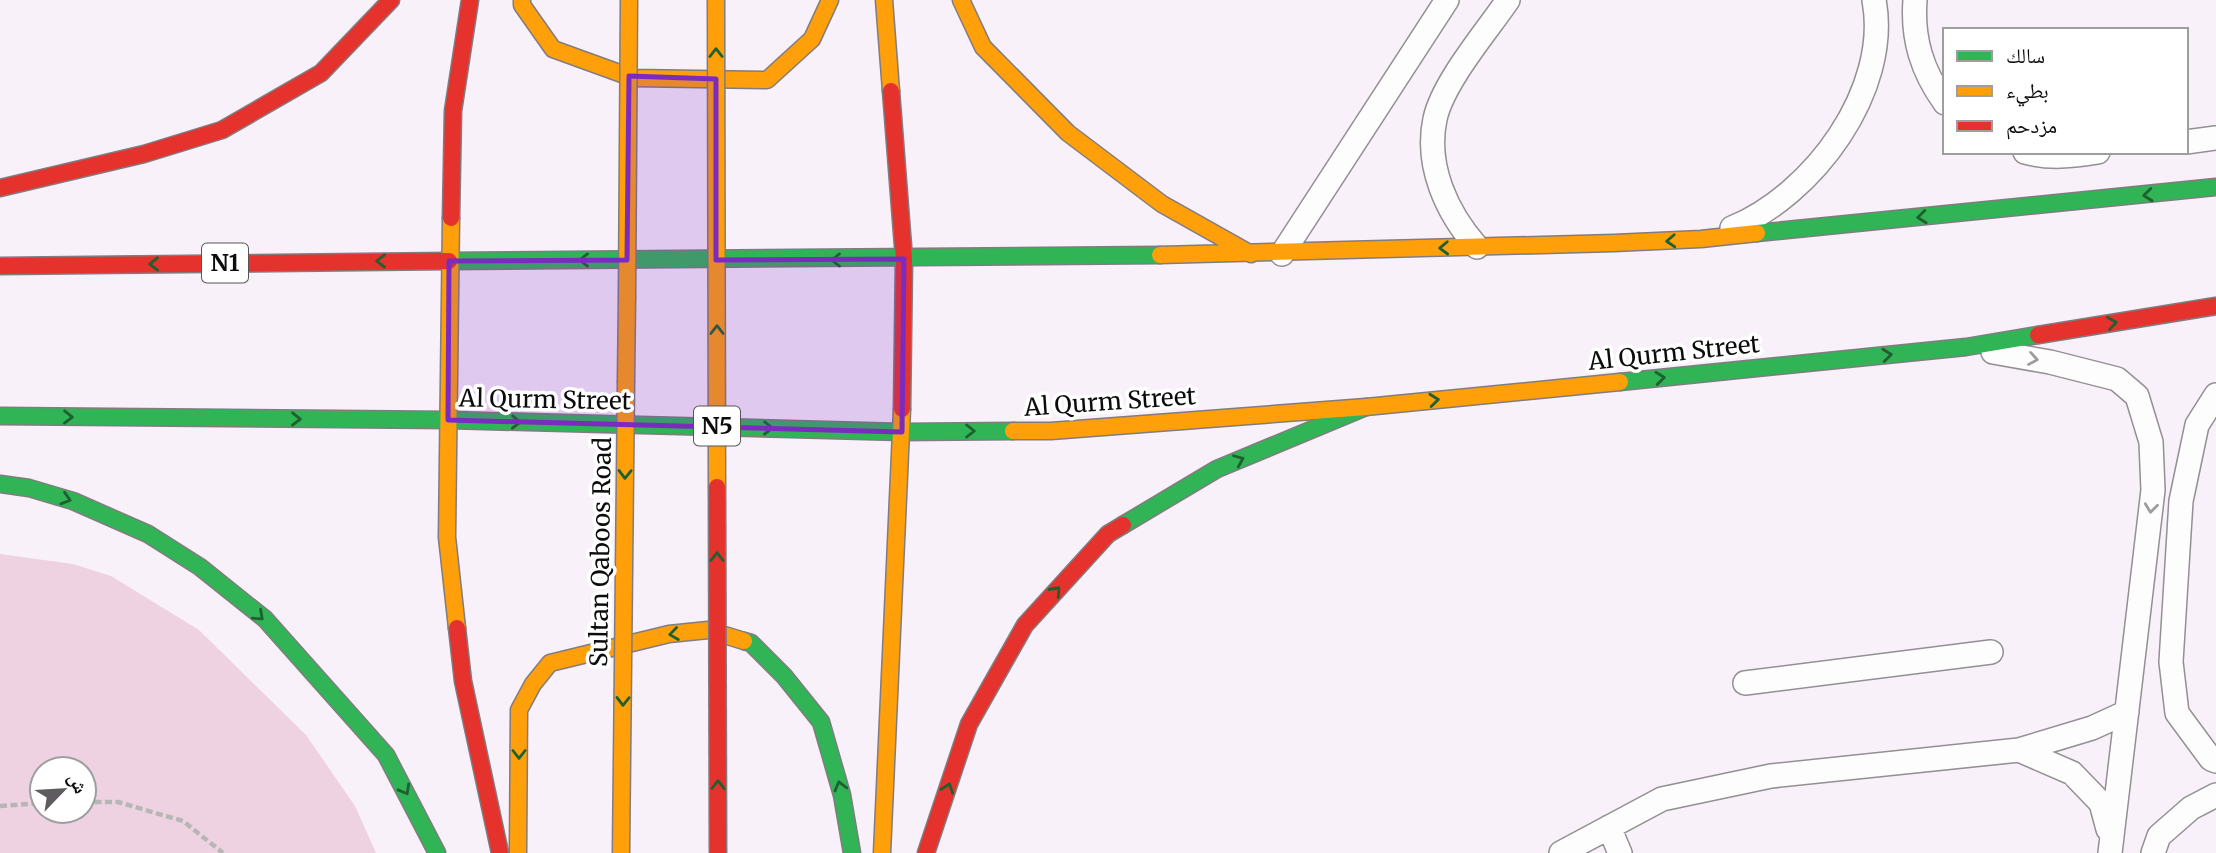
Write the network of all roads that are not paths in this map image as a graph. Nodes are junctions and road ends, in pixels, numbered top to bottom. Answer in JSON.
{"nodes":[{"id":1,"x":391,"y":0,"type":"edge"},
{"id":2,"x":470,"y":0,"type":"edge"},
{"id":3,"x":522,"y":0,"type":"edge"},
{"id":4,"x":629,"y":0,"type":"edge"},
{"id":5,"x":716,"y":0,"type":"edge"},
{"id":6,"x":830,"y":0,"type":"edge"},
{"id":7,"x":884,"y":0,"type":"edge"},
{"id":8,"x":961,"y":0,"type":"edge"},
{"id":9,"x":1447,"y":0,"type":"edge"},
{"id":10,"x":1508,"y":0,"type":"edge"},
{"id":11,"x":1874,"y":0,"type":"edge"},
{"id":12,"x":1915,"y":0,"type":"edge"},
{"id":13,"x":1943,"y":100,"type":"edge"},
{"id":14,"x":2216,"y":138,"type":"edge"},
{"id":15,"x":2188,"y":142,"type":"edge"},
{"id":16,"x":2042,"y":154,"type":"edge"},
{"id":17,"x":2086,"y":154,"type":"edge"},
{"id":18,"x":2216,"y":187,"type":"edge"},
{"id":19,"x":0,"y":188,"type":"edge"},
{"id":20,"x":1701,"y":239,"type":"junction"},
{"id":21,"x":1477,"y":247,"type":"junction"},
{"id":22,"x":1251,"y":254,"type":"junction"},
{"id":23,"x":1282,"y":254,"type":"junction"},
{"id":24,"x":904,"y":260,"type":"junction"},
{"id":25,"x":449,"y":261,"type":"junction"},
{"id":26,"x":0,"y":265,"type":"edge"},
{"id":27,"x":2216,"y":306,"type":"edge"},
{"id":28,"x":1965,"y":347,"type":"junction"},
{"id":29,"x":2216,"y":395,"type":"edge"},
{"id":30,"x":1366,"y":407,"type":"junction"},
{"id":31,"x":0,"y":416,"type":"edge"},
{"id":32,"x":448,"y":420,"type":"junction"},
{"id":33,"x":902,"y":432,"type":"junction"},
{"id":34,"x":0,"y":484,"type":"edge"},
{"id":35,"x":1991,"y":652,"type":"dead end"},
{"id":36,"x":1745,"y":683,"type":"dead end"},
{"id":37,"x":2127,"y":712,"type":"junction"},
{"id":38,"x":2020,"y":750,"type":"junction"},
{"id":39,"x":2216,"y":761,"type":"edge"},
{"id":40,"x":2216,"y":795,"type":"edge"},
{"id":41,"x":1609,"y":827,"type":"junction"},
{"id":42,"x":2111,"y":847,"type":"edge"},
{"id":43,"x":437,"y":853,"type":"edge"},
{"id":44,"x":500,"y":853,"type":"edge"},
{"id":45,"x":518,"y":853,"type":"edge"},
{"id":46,"x":621,"y":853,"type":"edge"},
{"id":47,"x":718,"y":853,"type":"edge"},
{"id":48,"x":852,"y":853,"type":"edge"},
{"id":49,"x":882,"y":853,"type":"edge"},
{"id":50,"x":926,"y":853,"type":"edge"},
{"id":51,"x":1561,"y":853,"type":"edge"},
{"id":52,"x":1620,"y":853,"type":"edge"},
{"id":53,"x":2153,"y":853,"type":"edge"}],
"edges":[{"from":1,"to":19,"type":"main road"},
{"from":2,"to":25,"type":"main road"},
{"from":3,"to":6,"type":"main road"},
{"from":4,"to":46,"type":"main road","name":"Sultan Qaboos Road","one_way":true,"bridge":true},
{"from":47,"to":5,"type":"main road","number":"N5","one_way":true,"bridge":true},
{"from":7,"to":24,"type":"main road"},
{"from":8,"to":22,"type":"main road"},
{"from":9,"to":23,"type":"lane"},
{"from":10,"to":21,"type":"lane"},
{"from":11,"to":20,"type":"lane"},
{"from":12,"to":13,"type":"lane"},
{"from":14,"to":15,"type":"lane"},
{"from":16,"to":17,"type":"lane"},
{"from":18,"to":20,"type":"main road","one_way":true},
{"from":20,"to":21,"type":"main road","one_way":true},
{"from":21,"to":23,"type":"main road","one_way":true},
{"from":22,"to":23,"type":"main road"},
{"from":22,"to":24,"type":"main road"},
{"from":24,"to":25,"type":"main road","one_way":true},
{"from":24,"to":33,"type":"main road"},
{"from":25,"to":26,"type":"main road","number":"N1","one_way":true},
{"from":25,"to":32,"type":"main road"},
{"from":28,"to":27,"type":"main road","name":"Al Qurm Street","one_way":true},
{"from":30,"to":28,"type":"main road","name":"Al Qurm Street","one_way":true},
{"from":28,"to":37,"type":"lane","one_way":true},
{"from":29,"to":39,"type":"lane"},
{"from":33,"to":30,"type":"main road","name":"Al Qurm Street","one_way":true},
{"from":50,"to":30,"type":"main road","one_way":true},
{"from":31,"to":32,"type":"main road","name":"Al Qurm Street","one_way":true},
{"from":32,"to":33,"type":"main road","name":"Al Qurm Street","one_way":true},
{"from":32,"to":44,"type":"main road"},
{"from":33,"to":49,"type":"main road"},
{"from":34,"to":43,"type":"main road","one_way":true},
{"from":35,"to":36,"type":"lane"},
{"from":37,"to":38,"type":"lane"},
{"from":37,"to":42,"type":"lane"},
{"from":38,"to":41,"type":"lane"},
{"from":38,"to":42,"type":"lane"},
{"from":40,"to":53,"type":"lane"},
{"from":41,"to":51,"type":"lane"},
{"from":41,"to":52,"type":"lane"},
{"from":48,"to":45,"type":"main road","one_way":true}]}
